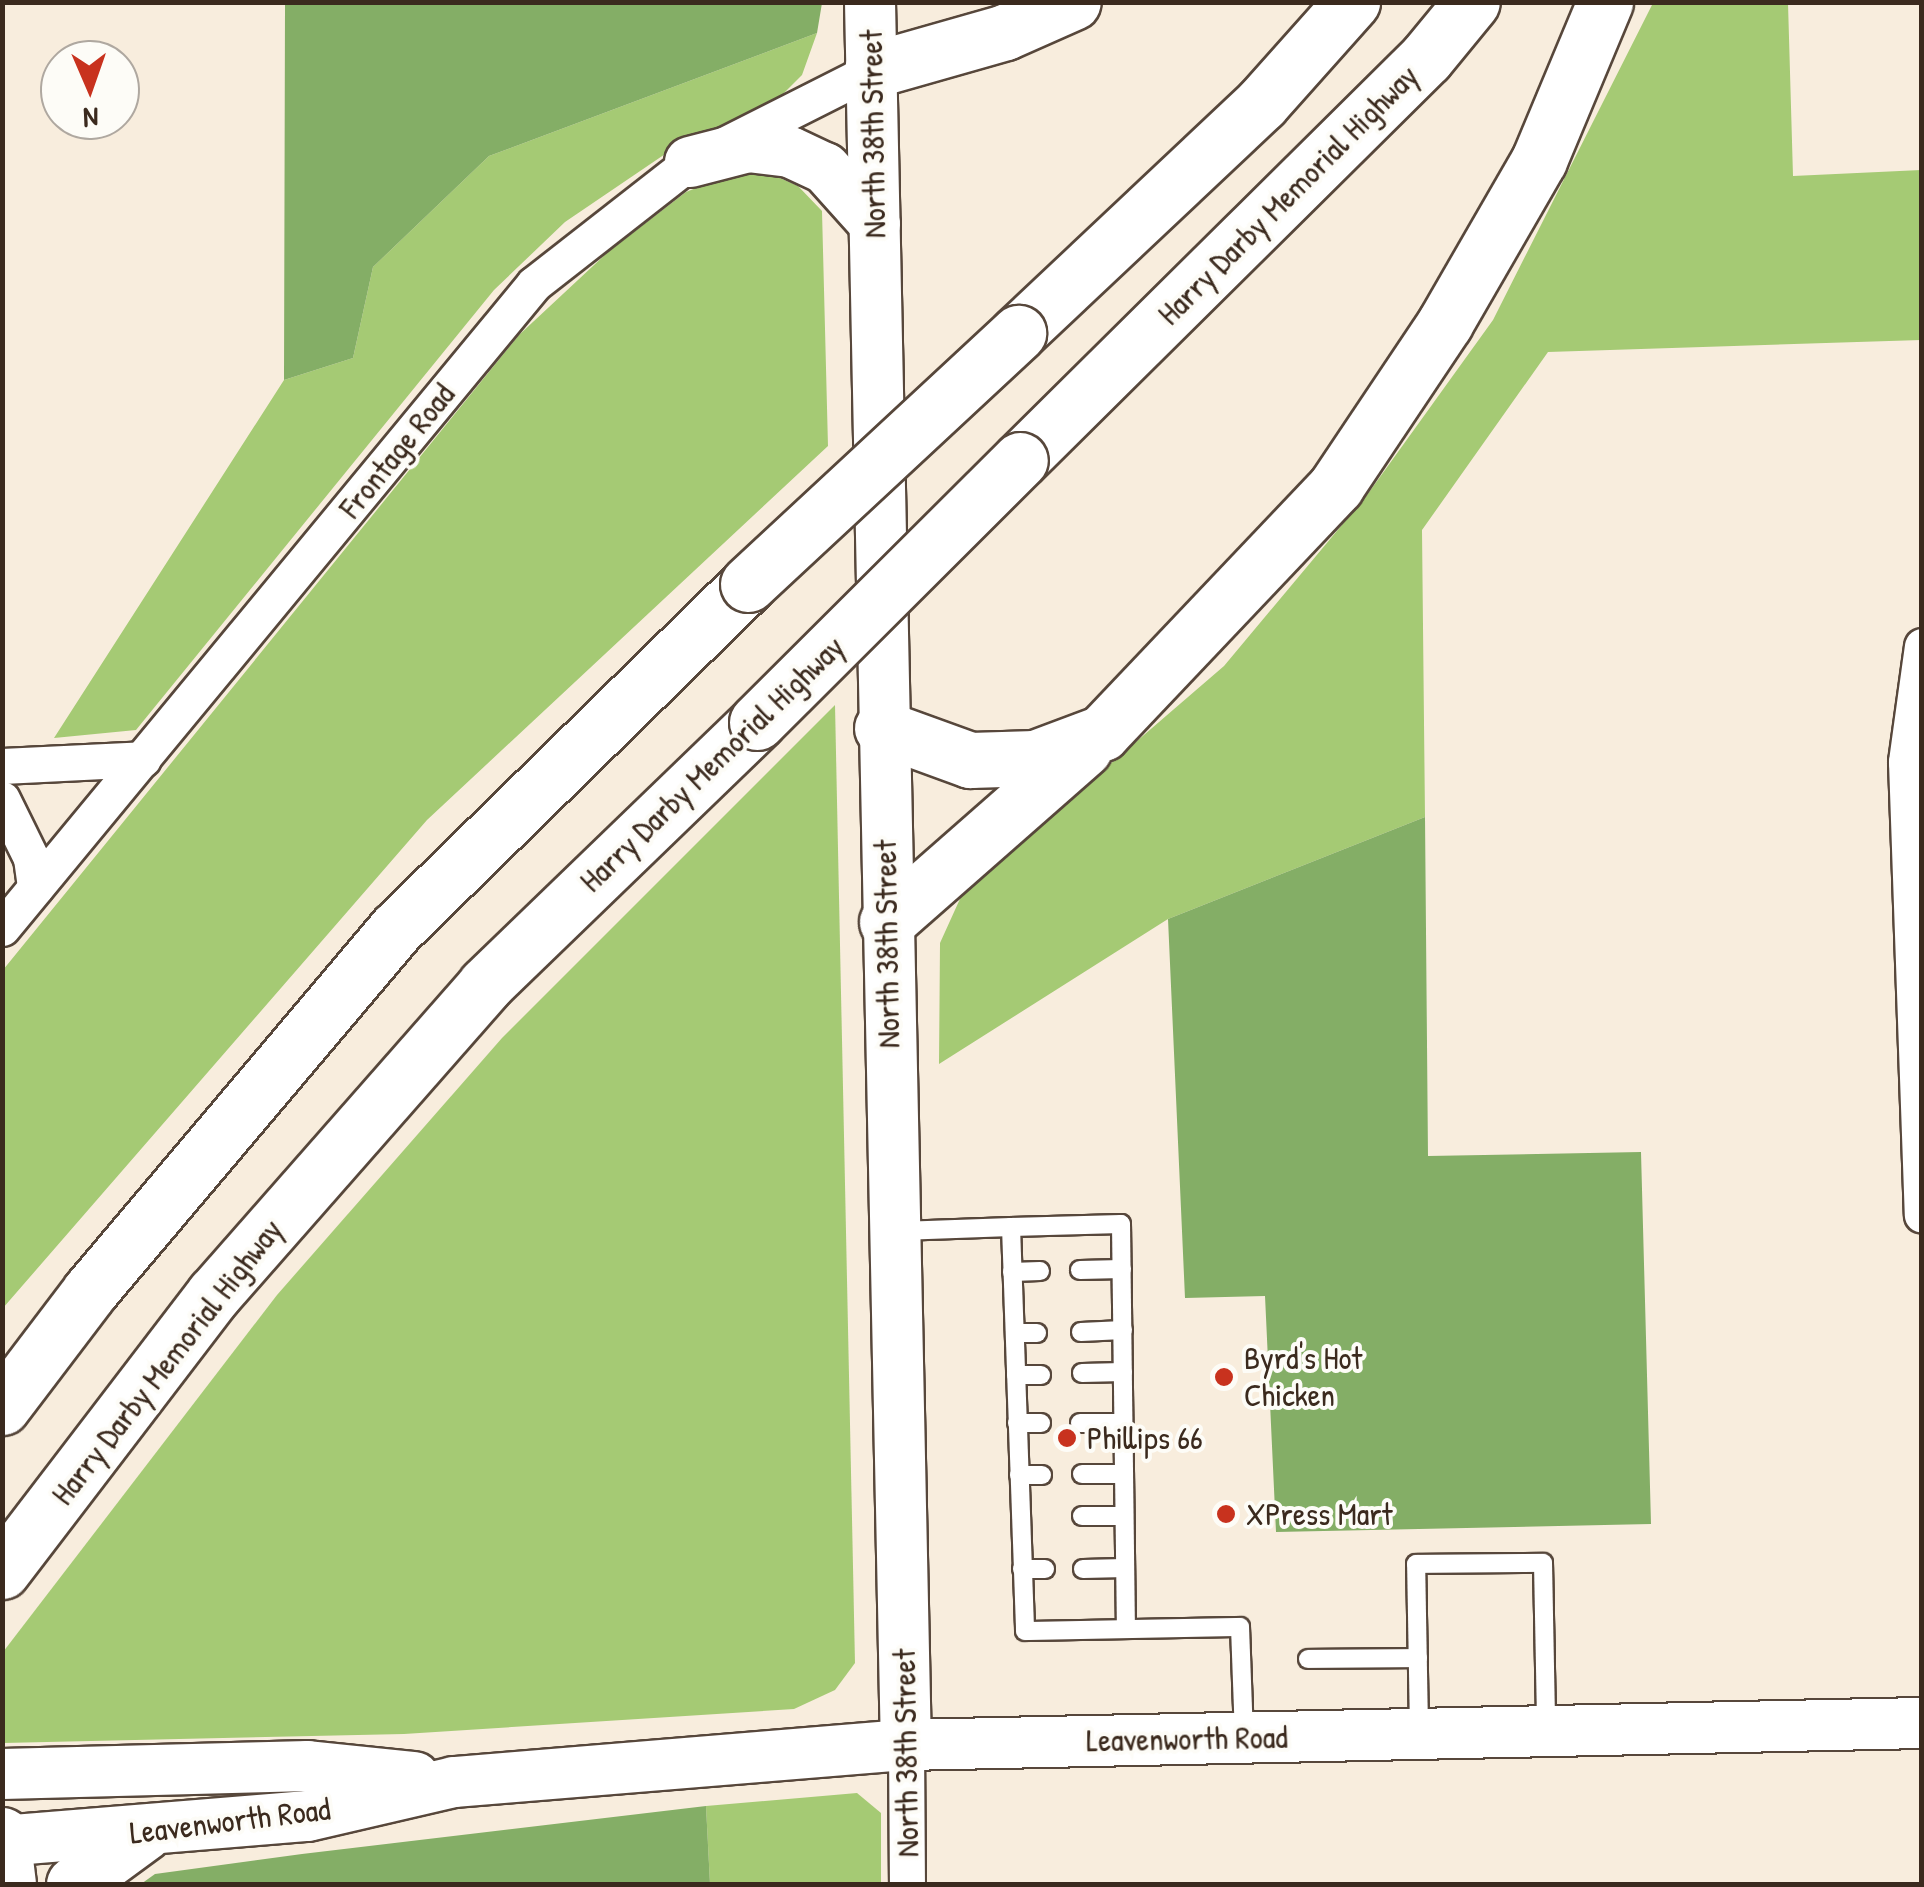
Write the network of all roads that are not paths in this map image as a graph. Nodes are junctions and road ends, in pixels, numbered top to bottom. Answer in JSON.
{"nodes":[{"id":1,"x":870,"y":2,"type":"edge"},
{"id":2,"x":1352,"y":2,"type":"edge"},
{"id":3,"x":1472,"y":2,"type":"edge"},
{"id":4,"x":1605,"y":2,"type":"edge"},
{"id":5,"x":1041,"y":6,"type":"edge"},
{"id":6,"x":872,"y":70,"type":"junction"},
{"id":7,"x":690,"y":162,"type":"junction"},
{"id":8,"x":875,"y":224,"type":"junction"},
{"id":9,"x":1922,"y":646,"type":"edge"},
{"id":10,"x":882,"y":728,"type":"junction"},
{"id":11,"x":1102,"y":733,"type":"junction"},
{"id":12,"x":144,"y":760,"type":"junction"},
{"id":13,"x":2,"y":766,"type":"edge"},
{"id":14,"x":2,"y":799,"type":"edge"},
{"id":15,"x":35,"y":888,"type":"junction"},
{"id":16,"x":887,"y":922,"type":"junction"},
{"id":17,"x":2,"y":928,"type":"edge"},
{"id":18,"x":1922,"y":1215,"type":"edge"},
{"id":19,"x":1011,"y":1227,"type":"junction"},
{"id":20,"x":895,"y":1232,"type":"junction"},
{"id":21,"x":1122,"y":1269,"type":"junction"},
{"id":22,"x":1080,"y":1270,"type":"dead end"},
{"id":23,"x":1040,"y":1271,"type":"dead end"},
{"id":24,"x":1012,"y":1272,"type":"junction"},
{"id":25,"x":1123,"y":1330,"type":"junction"},
{"id":26,"x":1081,"y":1332,"type":"dead end"},
{"id":27,"x":1014,"y":1333,"type":"junction"},
{"id":28,"x":1038,"y":1333,"type":"dead end"},
{"id":29,"x":1123,"y":1372,"type":"junction"},
{"id":30,"x":1082,"y":1373,"type":"dead end"},
{"id":31,"x":1041,"y":1374,"type":"dead end"},
{"id":32,"x":1016,"y":1375,"type":"junction"},
{"id":33,"x":2,"y":1407,"type":"edge"},
{"id":34,"x":1017,"y":1423,"type":"junction"},
{"id":35,"x":1040,"y":1423,"type":"dead end"},
{"id":36,"x":1080,"y":1423,"type":"dead end"},
{"id":37,"x":1124,"y":1423,"type":"junction"},
{"id":38,"x":1082,"y":1474,"type":"dead end"},
{"id":39,"x":1124,"y":1474,"type":"junction"},
{"id":40,"x":1019,"y":1475,"type":"junction"},
{"id":41,"x":1042,"y":1475,"type":"dead end"},
{"id":42,"x":1082,"y":1516,"type":"dead end"},
{"id":43,"x":1124,"y":1516,"type":"junction"},
{"id":44,"x":1021,"y":1517,"type":"junction"},
{"id":45,"x":1043,"y":1517,"type":"dead end"},
{"id":46,"x":1084,"y":1568,"type":"dead end"},
{"id":47,"x":1125,"y":1568,"type":"junction"},
{"id":48,"x":1022,"y":1569,"type":"junction"},
{"id":49,"x":1045,"y":1569,"type":"dead end"},
{"id":50,"x":2,"y":1571,"type":"edge"},
{"id":51,"x":1126,"y":1630,"type":"junction"},
{"id":52,"x":1418,"y":1658,"type":"junction"},
{"id":53,"x":1308,"y":1659,"type":"dead end"},
{"id":54,"x":1922,"y":1723,"type":"edge"},
{"id":55,"x":1546,"y":1731,"type":"junction"},
{"id":56,"x":1420,"y":1734,"type":"junction"},
{"id":57,"x":1244,"y":1737,"type":"junction"},
{"id":58,"x":906,"y":1745,"type":"junction"},
{"id":59,"x":2,"y":1774,"type":"edge"},
{"id":60,"x":454,"y":1782,"type":"junction"},
{"id":61,"x":146,"y":1832,"type":"junction"},
{"id":62,"x":5,"y":1851,"type":"edge"},
{"id":63,"x":74,"y":1884,"type":"edge"},
{"id":64,"x":907,"y":1884,"type":"edge"}],
"edges":[{"from":1,"to":6,"type":"main road","name":"North 38th Street"},
{"from":2,"to":33,"type":"highway","bridge":true},
{"from":3,"to":50,"type":"highway","name":"Harry Darby Memorial Highway","bridge":true},
{"from":4,"to":11,"type":"highway"},
{"from":5,"to":6,"type":"highway"},
{"from":6,"to":7,"type":"street","name":"Frontage Road"},
{"from":6,"to":8,"type":"main road","name":"North 38th Street"},
{"from":7,"to":8,"type":"main road"},
{"from":7,"to":12,"type":"street","name":"Frontage Road"},
{"from":8,"to":10,"type":"main road","name":"North 38th Street"},
{"from":9,"to":18,"type":"street"},
{"from":10,"to":11,"type":"highway"},
{"from":10,"to":16,"type":"main road","name":"North 38th Street"},
{"from":11,"to":16,"type":"highway"},
{"from":12,"to":13,"type":"street"},
{"from":12,"to":15,"type":"street","name":"Frontage Road"},
{"from":14,"to":15,"type":"street"},
{"from":15,"to":17,"type":"street","name":"Frontage Road"},
{"from":16,"to":20,"type":"main road","name":"North 38th Street"},
{"from":19,"to":20,"type":"lane"},
{"from":19,"to":21,"type":"lane"},
{"from":19,"to":24,"type":"lane"},
{"from":20,"to":58,"type":"main road","name":"North 38th Street"},
{"from":21,"to":22,"type":"lane"},
{"from":21,"to":25,"type":"lane"},
{"from":23,"to":24,"type":"lane"},
{"from":24,"to":27,"type":"lane"},
{"from":25,"to":26,"type":"lane"},
{"from":25,"to":29,"type":"lane"},
{"from":27,"to":28,"type":"lane"},
{"from":27,"to":32,"type":"lane"},
{"from":29,"to":30,"type":"lane"},
{"from":29,"to":37,"type":"lane"},
{"from":31,"to":32,"type":"lane"},
{"from":32,"to":34,"type":"lane"},
{"from":34,"to":35,"type":"lane"},
{"from":34,"to":40,"type":"lane"},
{"from":36,"to":37,"type":"lane"},
{"from":37,"to":39,"type":"lane"},
{"from":38,"to":39,"type":"lane"},
{"from":39,"to":43,"type":"lane"},
{"from":40,"to":41,"type":"lane"},
{"from":40,"to":44,"type":"lane"},
{"from":42,"to":43,"type":"lane"},
{"from":43,"to":47,"type":"lane"},
{"from":44,"to":45,"type":"lane"},
{"from":44,"to":48,"type":"lane"},
{"from":46,"to":47,"type":"lane"},
{"from":47,"to":51,"type":"lane"},
{"from":48,"to":49,"type":"lane"},
{"from":48,"to":51,"type":"lane"},
{"from":51,"to":57,"type":"lane"},
{"from":52,"to":53,"type":"lane"},
{"from":52,"to":55,"type":"lane"},
{"from":52,"to":56,"type":"lane"},
{"from":54,"to":55,"type":"main road","name":"Leavenworth Road"},
{"from":55,"to":56,"type":"main road","name":"Leavenworth Road"},
{"from":56,"to":57,"type":"main road","name":"Leavenworth Road"},
{"from":57,"to":58,"type":"main road","name":"Leavenworth Road"},
{"from":58,"to":60,"type":"main road","name":"Leavenworth Road"},
{"from":58,"to":64,"type":"street","name":"North 38th Street"},
{"from":59,"to":60,"type":"main road","name":"Leavenworth Road"},
{"from":60,"to":61,"type":"main road","name":"Leavenworth Road"},
{"from":61,"to":62,"type":"main road","name":"Leavenworth Road"},
{"from":61,"to":63,"type":"highway"}]}
